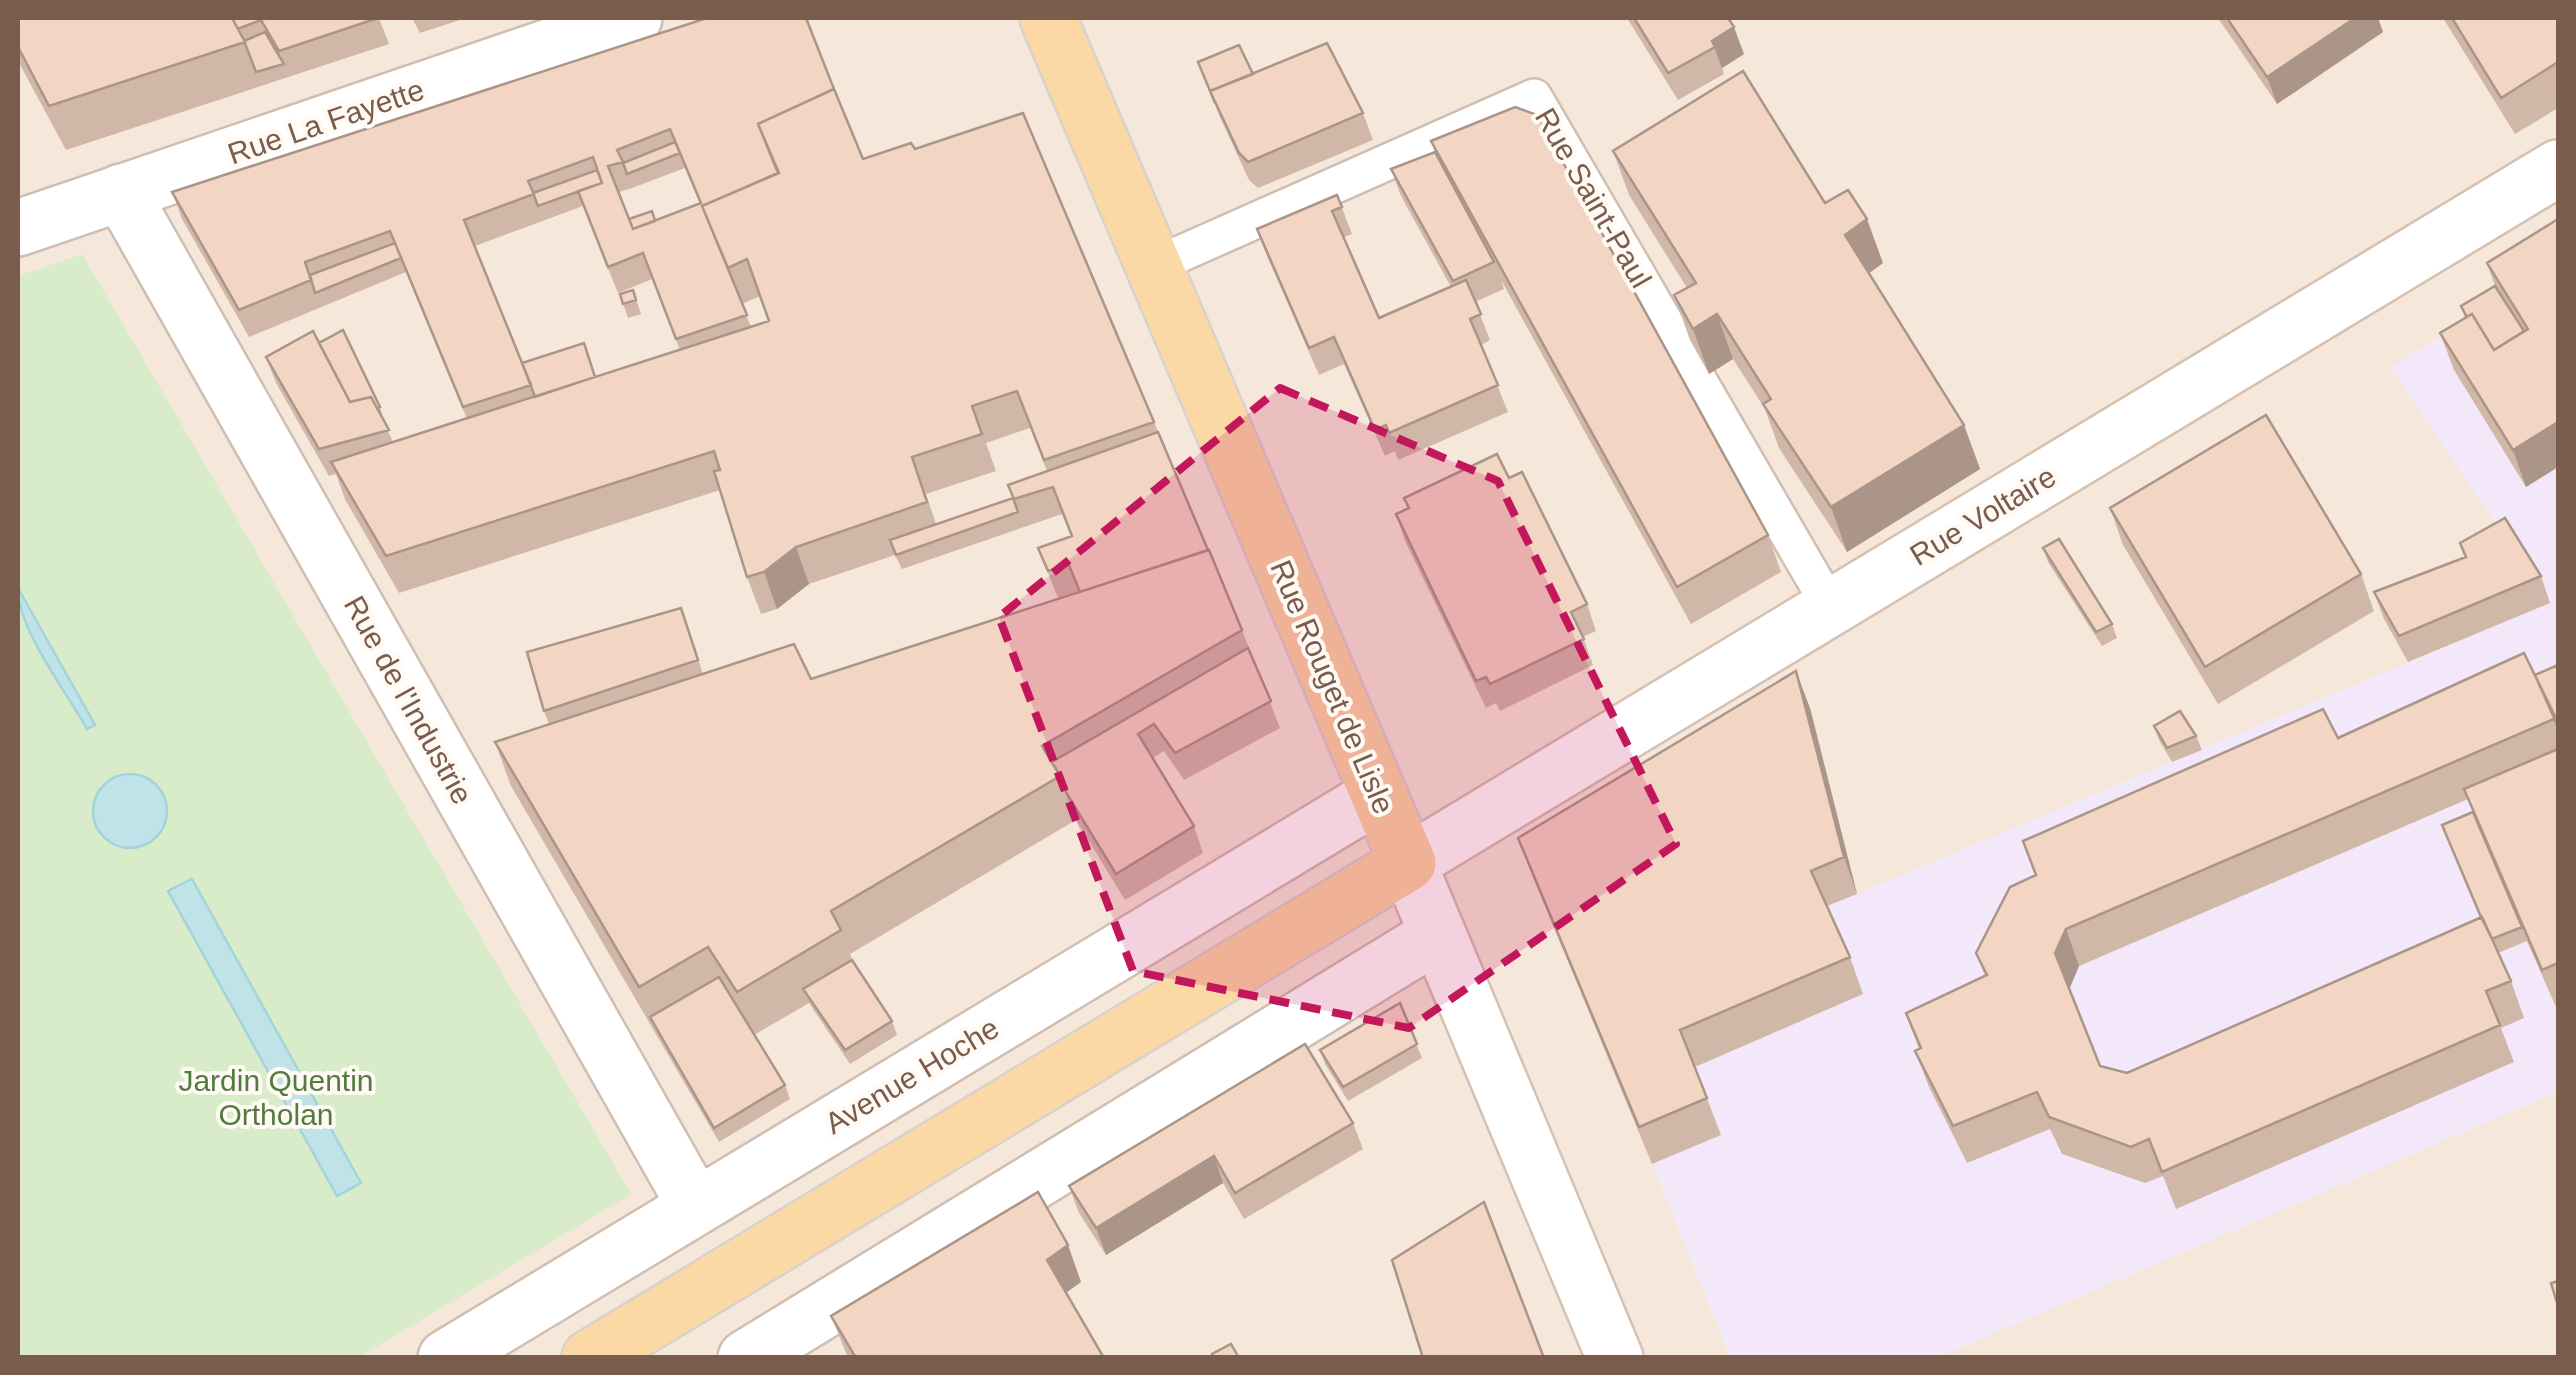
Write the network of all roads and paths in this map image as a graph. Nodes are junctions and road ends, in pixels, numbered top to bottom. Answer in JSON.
{"nodes":[{"id":1,"x":634,"y":18,"type":"edge"},
{"id":2,"x":1048,"y":18,"type":"edge"},
{"id":3,"x":2558,"y":168,"type":"edge"},
{"id":4,"x":121,"y":192,"type":"junction"},
{"id":5,"x":18,"y":228,"type":"edge"},
{"id":6,"x":1153,"y":266,"type":"junction"},
{"id":7,"x":1830,"y":608,"type":"junction"},
{"id":8,"x":1378,"y":795,"type":"junction"},
{"id":9,"x":1408,"y":863,"type":"junction"},
{"id":10,"x":1438,"y":934,"type":"junction"},
{"id":11,"x":696,"y":1207,"type":"junction"},
{"id":12,"x":768,"y":1352,"type":"edge"},
{"id":13,"x":446,"y":1358,"type":"edge"},
{"id":14,"x":590,"y":1358,"type":"edge"},
{"id":15,"x":1615,"y":1358,"type":"edge"}],
"edges":[{"from":1,"to":4,"type":"street","name":"Rue La Fayette"},
{"from":2,"to":6,"type":"main road","name":"Rue Rouget de Lisle"},
{"from":3,"to":7,"type":"street","name":"Rue Voltaire"},
{"from":4,"to":5,"type":"street","name":"Rue La Fayette"},
{"from":4,"to":11,"type":"street","name":"Rue de l'Industrie"},
{"from":6,"to":7,"type":"lane","name":"Rue Saint-Paul"},
{"from":6,"to":8,"type":"main road","name":"Rue Rouget de Lisle"},
{"from":7,"to":9,"type":"street","name":"Rue Voltaire"},
{"from":8,"to":9,"type":"main road","name":"Rue Rouget de Lisle"},
{"from":8,"to":11,"type":"street","name":"Avenue Hoche"},
{"from":9,"to":10,"type":"street","name":"Rue Rouget de Lisle"},
{"from":9,"to":14,"type":"main road"},
{"from":10,"to":12,"type":"street"},
{"from":10,"to":15,"type":"street","name":"Rue Rouget de Lisle"},
{"from":11,"to":13,"type":"street","name":"Avenue Hoche"}]}
